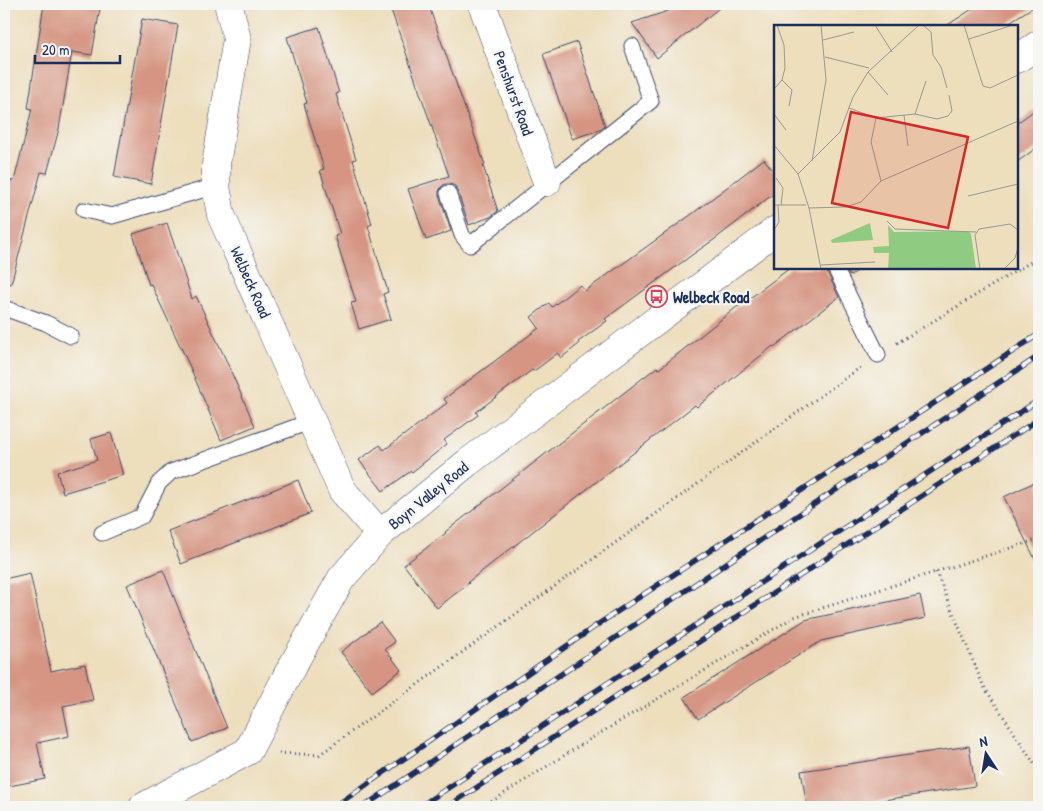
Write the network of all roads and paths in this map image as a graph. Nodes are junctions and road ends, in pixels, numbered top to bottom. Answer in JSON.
{"nodes":[{"id":1,"x":482,"y":4,"type":"edge"},
{"id":2,"x":224,"y":5,"type":"edge"},
{"id":3,"x":1039,"y":44,"type":"edge"},
{"id":4,"x":632,"y":46,"type":"dead end"},
{"id":5,"x":1018,"y":58,"type":"edge"},
{"id":6,"x":547,"y":182,"type":"junction"},
{"id":7,"x":216,"y":186,"type":"junction"},
{"id":8,"x":448,"y":194,"type":"dead end"},
{"id":9,"x":84,"y":210,"type":"dead end"},
{"id":10,"x":774,"y":232,"type":"edge"},
{"id":11,"x":1039,"y":257,"type":"edge"},
{"id":12,"x":835,"y":269,"type":"edge"},
{"id":13,"x":4,"y":308,"type":"edge"},
{"id":14,"x":71,"y":336,"type":"dead end"},
{"id":15,"x":878,"y":355,"type":"junction"},
{"id":16,"x":312,"y":421,"type":"junction"},
{"id":17,"x":102,"y":533,"type":"dead end"},
{"id":18,"x":380,"y":534,"type":"junction"},
{"id":19,"x":1039,"y":539,"type":"edge"},
{"id":20,"x":936,"y":572,"type":"junction"},
{"id":21,"x":248,"y":751,"type":"junction"},
{"id":22,"x":1039,"y":771,"type":"edge"},
{"id":23,"x":143,"y":807,"type":"edge"},
{"id":24,"x":483,"y":807,"type":"edge"}],
"edges":[{"from":1,"to":6,"type":"street","name":"Penshurst Road"},
{"from":2,"to":7,"type":"street","name":"Welbeck Road"},
{"from":3,"to":5,"type":"street"},
{"from":4,"to":6,"type":"lane"},
{"from":6,"to":8,"type":"lane"},
{"from":7,"to":9,"type":"lane"},
{"from":7,"to":16,"type":"street","name":"Welbeck Road"},
{"from":10,"to":18,"type":"street","name":"Boyn Valley Road"},
{"from":11,"to":15,"type":"path"},
{"from":12,"to":15,"type":"lane"},
{"from":13,"to":14,"type":"lane"},
{"from":15,"to":21,"type":"path"},
{"from":16,"to":17,"type":"lane"},
{"from":16,"to":18,"type":"street","name":"Welbeck Road"},
{"from":18,"to":21,"type":"street","name":"Boyn Valley Road"},
{"from":19,"to":20,"type":"path"},
{"from":20,"to":22,"type":"path"},
{"from":20,"to":24,"type":"path"},
{"from":21,"to":23,"type":"street"}]}
